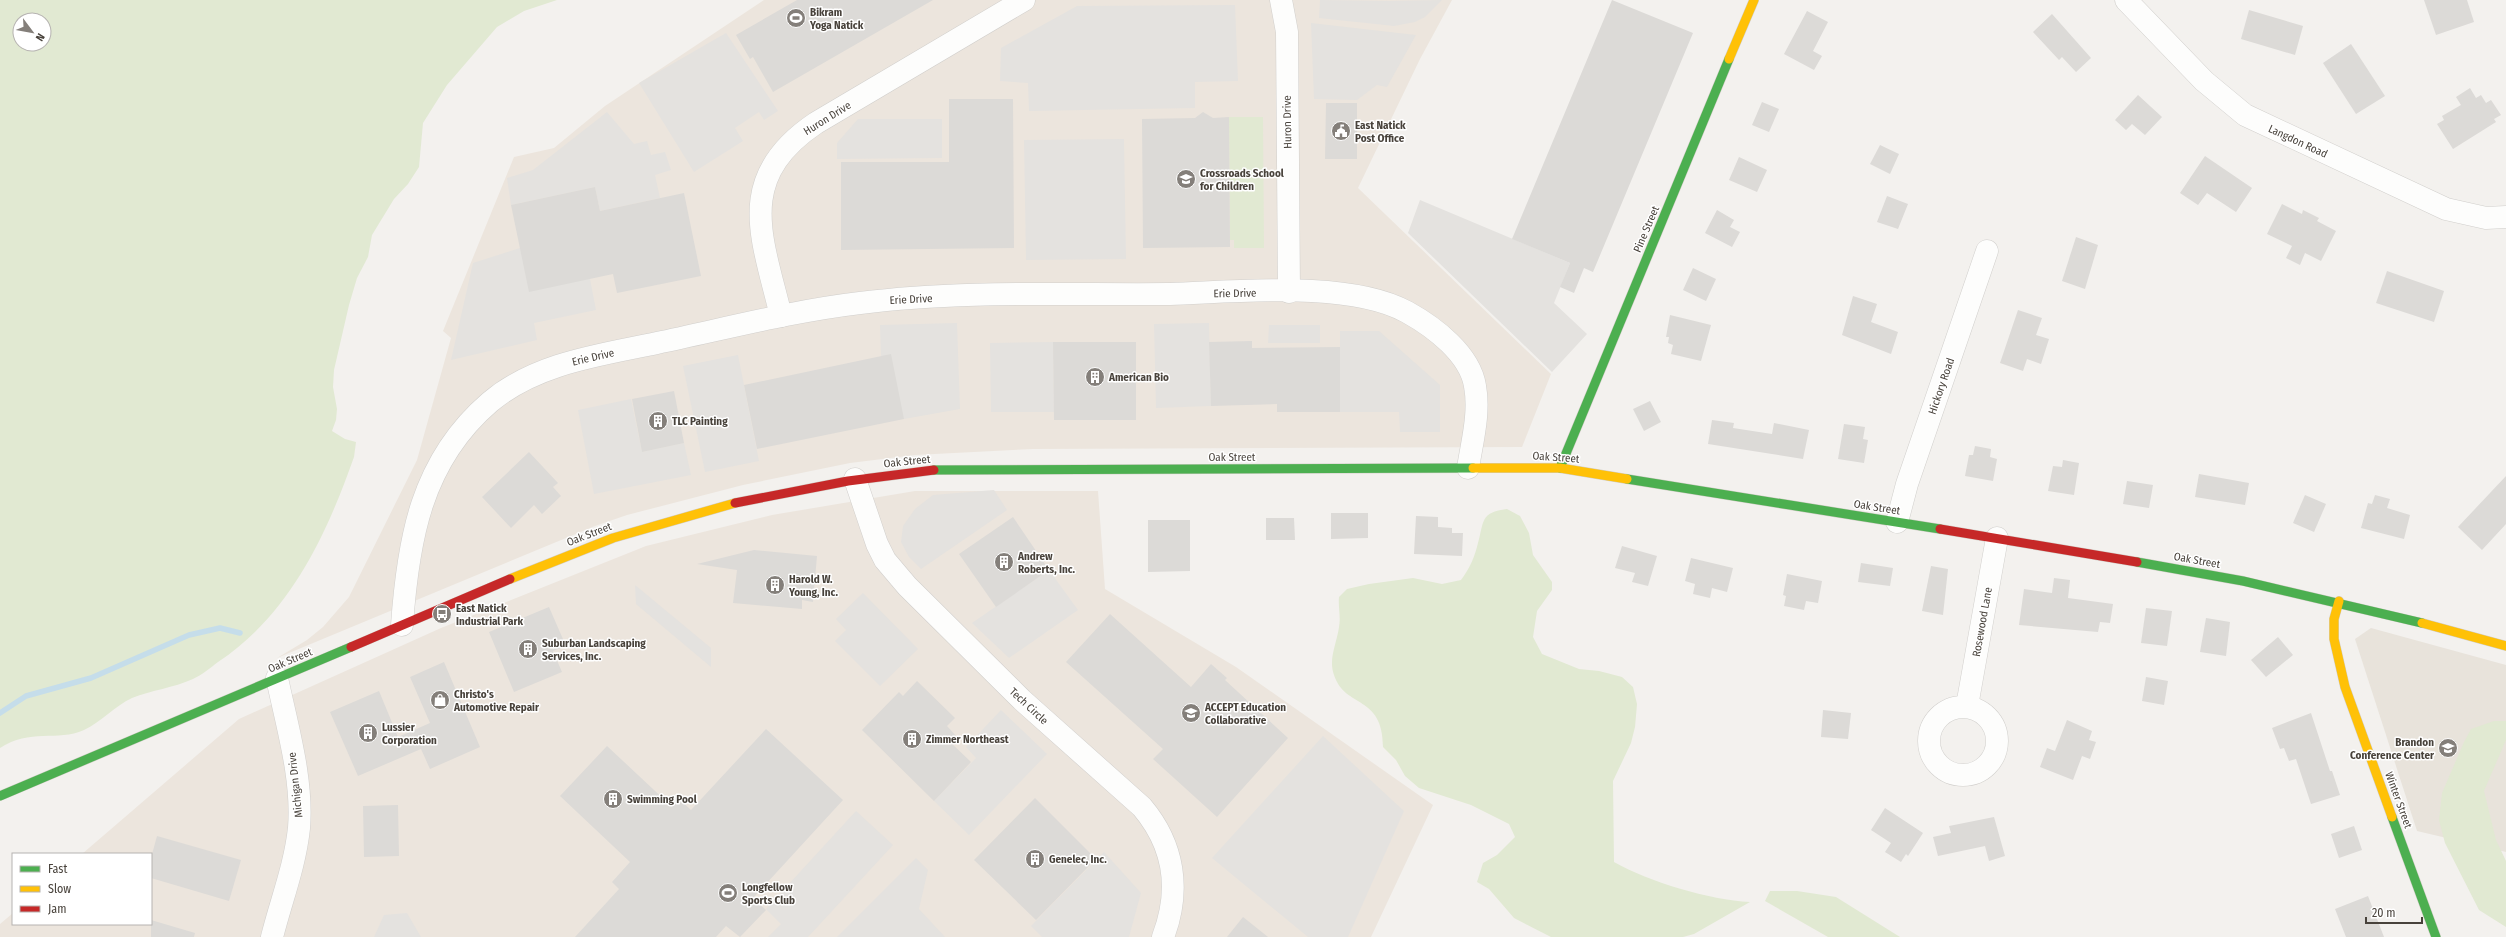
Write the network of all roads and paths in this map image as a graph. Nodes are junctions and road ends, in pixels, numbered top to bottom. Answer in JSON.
{"nodes":[{"id":1,"x":1024,"y":0,"type":"edge"},
{"id":2,"x":1281,"y":0,"type":"edge"},
{"id":3,"x":1754,"y":0,"type":"edge"},
{"id":4,"x":2126,"y":0,"type":"edge"},
{"id":5,"x":2506,"y":216,"type":"edge"},
{"id":6,"x":1987,"y":251,"type":"dead end"},
{"id":7,"x":1288,"y":292,"type":"junction"},
{"id":8,"x":781,"y":316,"type":"junction"},
{"id":9,"x":1468,"y":468,"type":"junction"},
{"id":10,"x":1560,"y":468,"type":"junction"},
{"id":11,"x":855,"y":479,"type":"junction"},
{"id":12,"x":1897,"y":522,"type":"junction"},
{"id":13,"x":1997,"y":538,"type":"junction"},
{"id":14,"x":2339,"y":601,"type":"junction"},
{"id":15,"x":402,"y":625,"type":"junction"},
{"id":16,"x":2506,"y":646,"type":"edge"},
{"id":17,"x":277,"y":678,"type":"junction"},
{"id":18,"x":1967,"y":706,"type":"dead end"},
{"id":19,"x":0,"y":796,"type":"edge"},
{"id":20,"x":272,"y":937,"type":"edge"},
{"id":21,"x":1163,"y":937,"type":"edge"},
{"id":22,"x":2436,"y":937,"type":"edge"}],
"edges":[{"from":1,"to":8,"type":"street","name":"Huron Drive"},
{"from":2,"to":7,"type":"street","name":"Huron Drive"},
{"from":3,"to":10,"type":"main road","name":"Pine Street"},
{"from":4,"to":5,"type":"street","name":"Langdon Road"},
{"from":6,"to":12,"type":"street","name":"Hickory Road"},
{"from":7,"to":8,"type":"street","name":"Erie Drive"},
{"from":7,"to":9,"type":"street","name":"Erie Drive"},
{"from":8,"to":15,"type":"street","name":"Erie Drive"},
{"from":9,"to":10,"type":"main road","name":"Oak Street"},
{"from":9,"to":11,"type":"main road","name":"Oak Street"},
{"from":10,"to":12,"type":"main road","name":"Oak Street"},
{"from":11,"to":15,"type":"main road","name":"Oak Street"},
{"from":11,"to":21,"type":"street","name":"Tech Circle"},
{"from":12,"to":13,"type":"main road","name":"Oak Street"},
{"from":13,"to":14,"type":"main road","name":"Oak Street"},
{"from":13,"to":18,"type":"street","name":"Rosewood Lane"},
{"from":14,"to":16,"type":"main road","name":"Oak Street"},
{"from":14,"to":22,"type":"main road","name":"Winter Street"},
{"from":15,"to":17,"type":"main road","name":"Oak Street"},
{"from":17,"to":19,"type":"main road","name":"Oak Street"},
{"from":17,"to":20,"type":"street","name":"Michigan Drive"}]}
